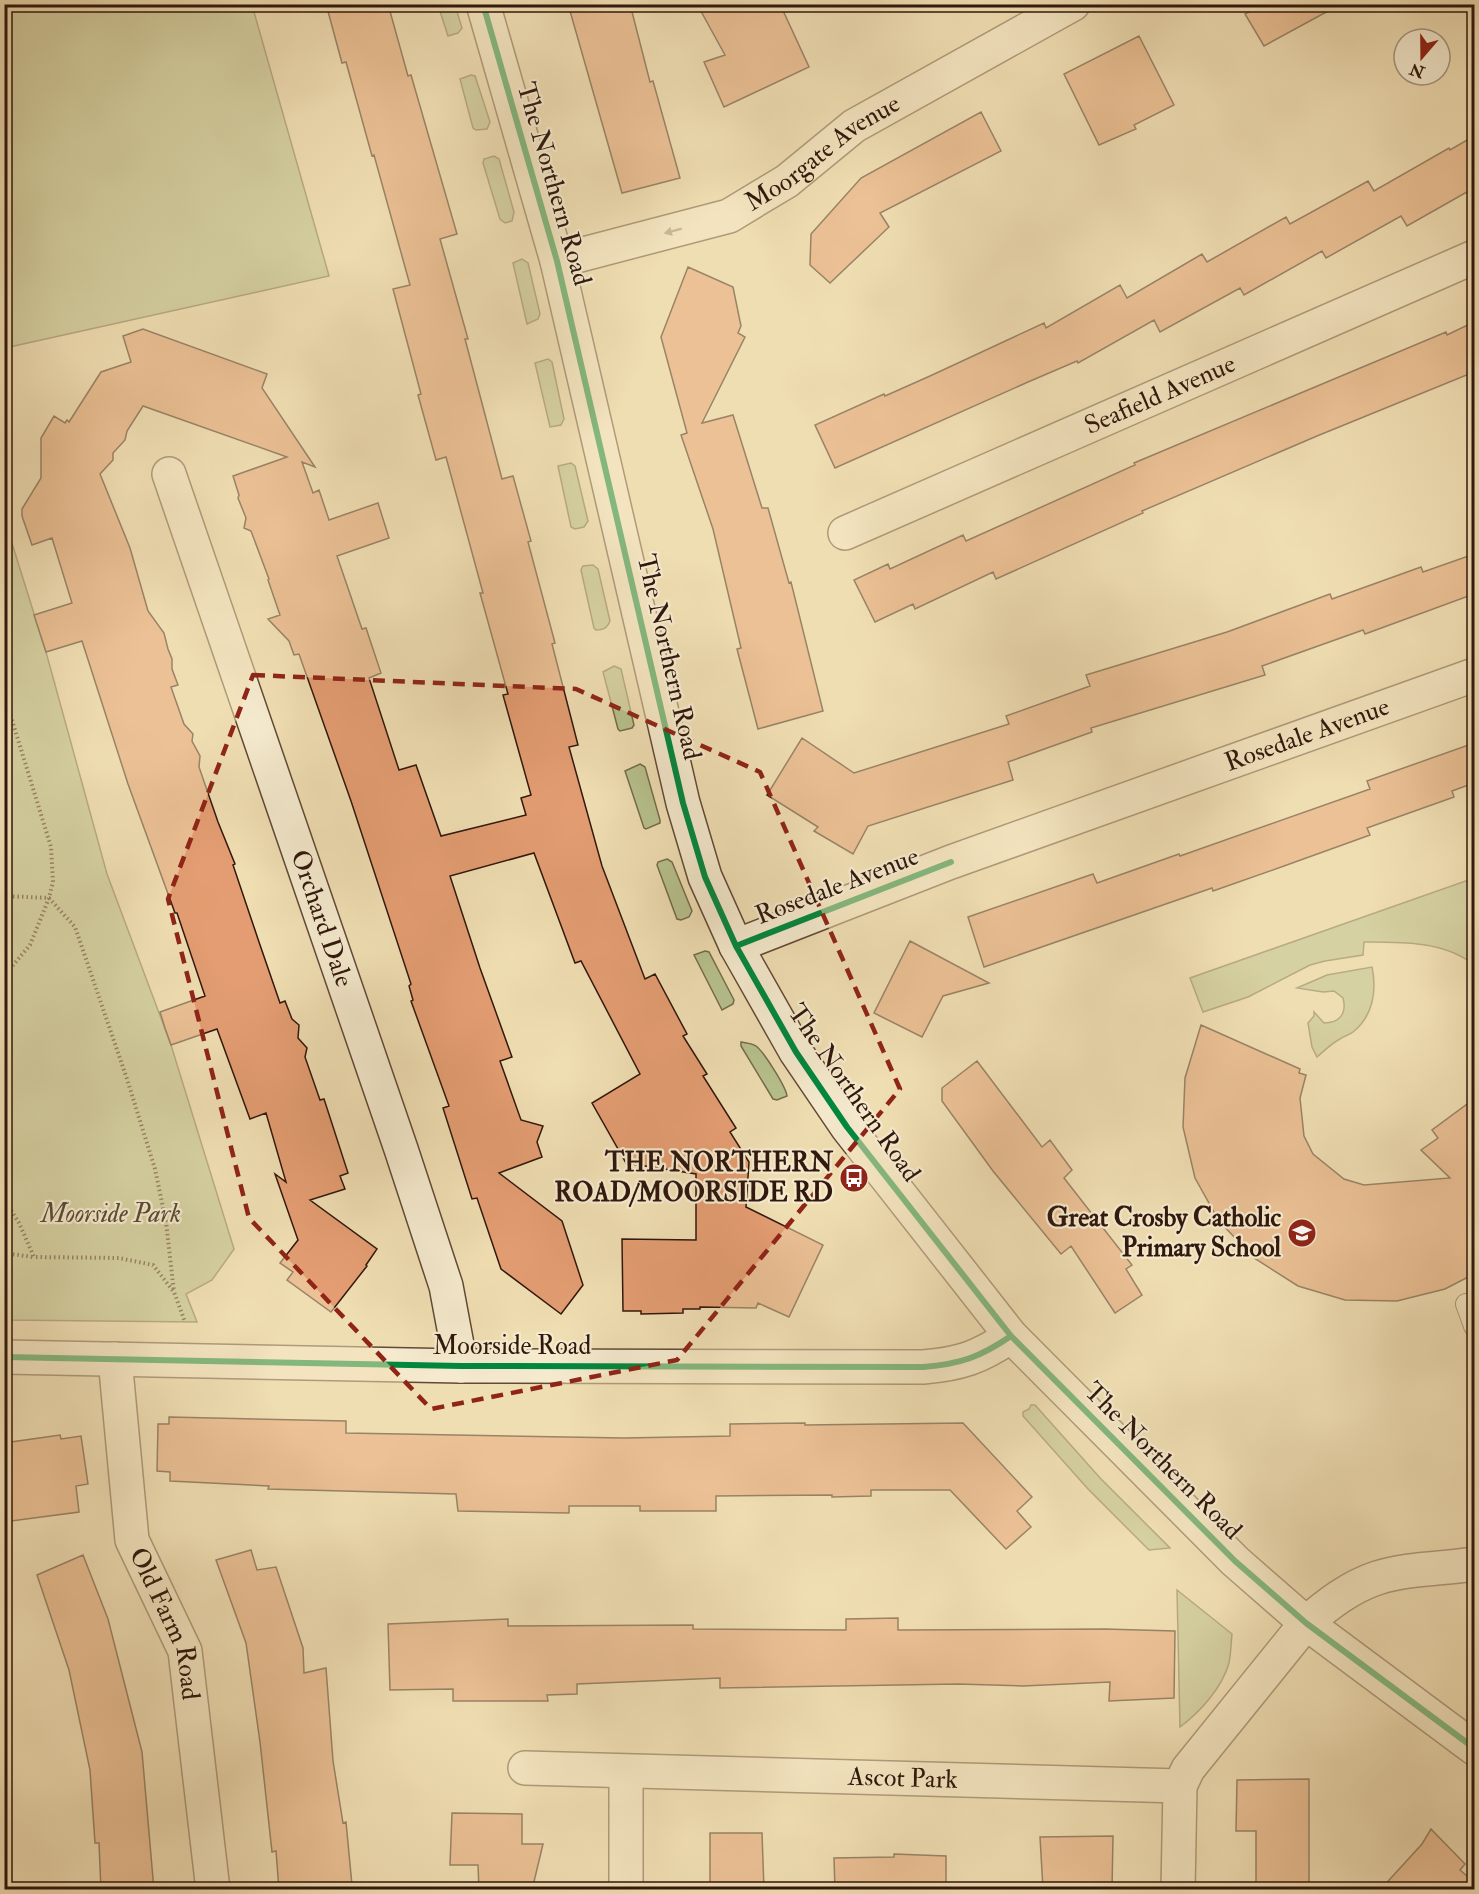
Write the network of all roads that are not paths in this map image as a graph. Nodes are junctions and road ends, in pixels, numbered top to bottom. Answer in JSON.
{"nodes":[{"id":1,"x":483,"y":4,"type":"edge"},
{"id":2,"x":1072,"y":4,"type":"edge"},
{"id":3,"x":1474,"y":257,"type":"edge"},
{"id":4,"x":557,"y":261,"type":"junction"},
{"id":5,"x":169,"y":474,"type":"dead end"},
{"id":6,"x":845,"y":533,"type":"dead end"},
{"id":7,"x":1474,"y":675,"type":"edge"},
{"id":8,"x":736,"y":946,"type":"junction"},
{"id":9,"x":1466,"y":1304,"type":"dead end"},
{"id":10,"x":1474,"y":1326,"type":"edge"},
{"id":11,"x":1011,"y":1336,"type":"junction"},
{"id":12,"x":4,"y":1358,"type":"edge"},
{"id":13,"x":115,"y":1359,"type":"junction"},
{"id":14,"x":461,"y":1366,"type":"junction"},
{"id":15,"x":1474,"y":1564,"type":"edge"},
{"id":16,"x":1306,"y":1623,"type":"junction"},
{"id":17,"x":1474,"y":1748,"type":"edge"},
{"id":18,"x":525,"y":1768,"type":"dead end"},
{"id":19,"x":626,"y":1772,"type":"junction"},
{"id":20,"x":1180,"y":1786,"type":"junction"},
{"id":21,"x":213,"y":1890,"type":"edge"},
{"id":22,"x":626,"y":1890,"type":"edge"},
{"id":23,"x":1178,"y":1890,"type":"edge"}],
"edges":[{"from":1,"to":4,"type":"street","name":"The Northern Road"},
{"from":2,"to":4,"type":"street","name":"Moorgate Avenue","one_way":true},
{"from":3,"to":6,"type":"street","name":"Seafield Avenue"},
{"from":4,"to":8,"type":"street","name":"The Northern Road"},
{"from":5,"to":14,"type":"street","name":"Orchard Dale"},
{"from":7,"to":8,"type":"street","name":"Rosedale Avenue"},
{"from":8,"to":11,"type":"street","name":"The Northern Road"},
{"from":9,"to":10,"type":"lane"},
{"from":11,"to":14,"type":"street","name":"Moorside Road"},
{"from":11,"to":16,"type":"street","name":"The Northern Road"},
{"from":12,"to":13,"type":"street","name":"Moorside Road"},
{"from":13,"to":14,"type":"street","name":"Moorside Road"},
{"from":13,"to":21,"type":"street","name":"Old Farm Road"},
{"from":15,"to":16,"type":"street"},
{"from":16,"to":17,"type":"street","name":"The Northern Road"},
{"from":16,"to":20,"type":"street"},
{"from":18,"to":19,"type":"street","name":"Ascot Park"},
{"from":19,"to":20,"type":"street","name":"Ascot Park"},
{"from":19,"to":22,"type":"street"},
{"from":20,"to":23,"type":"street"}]}
